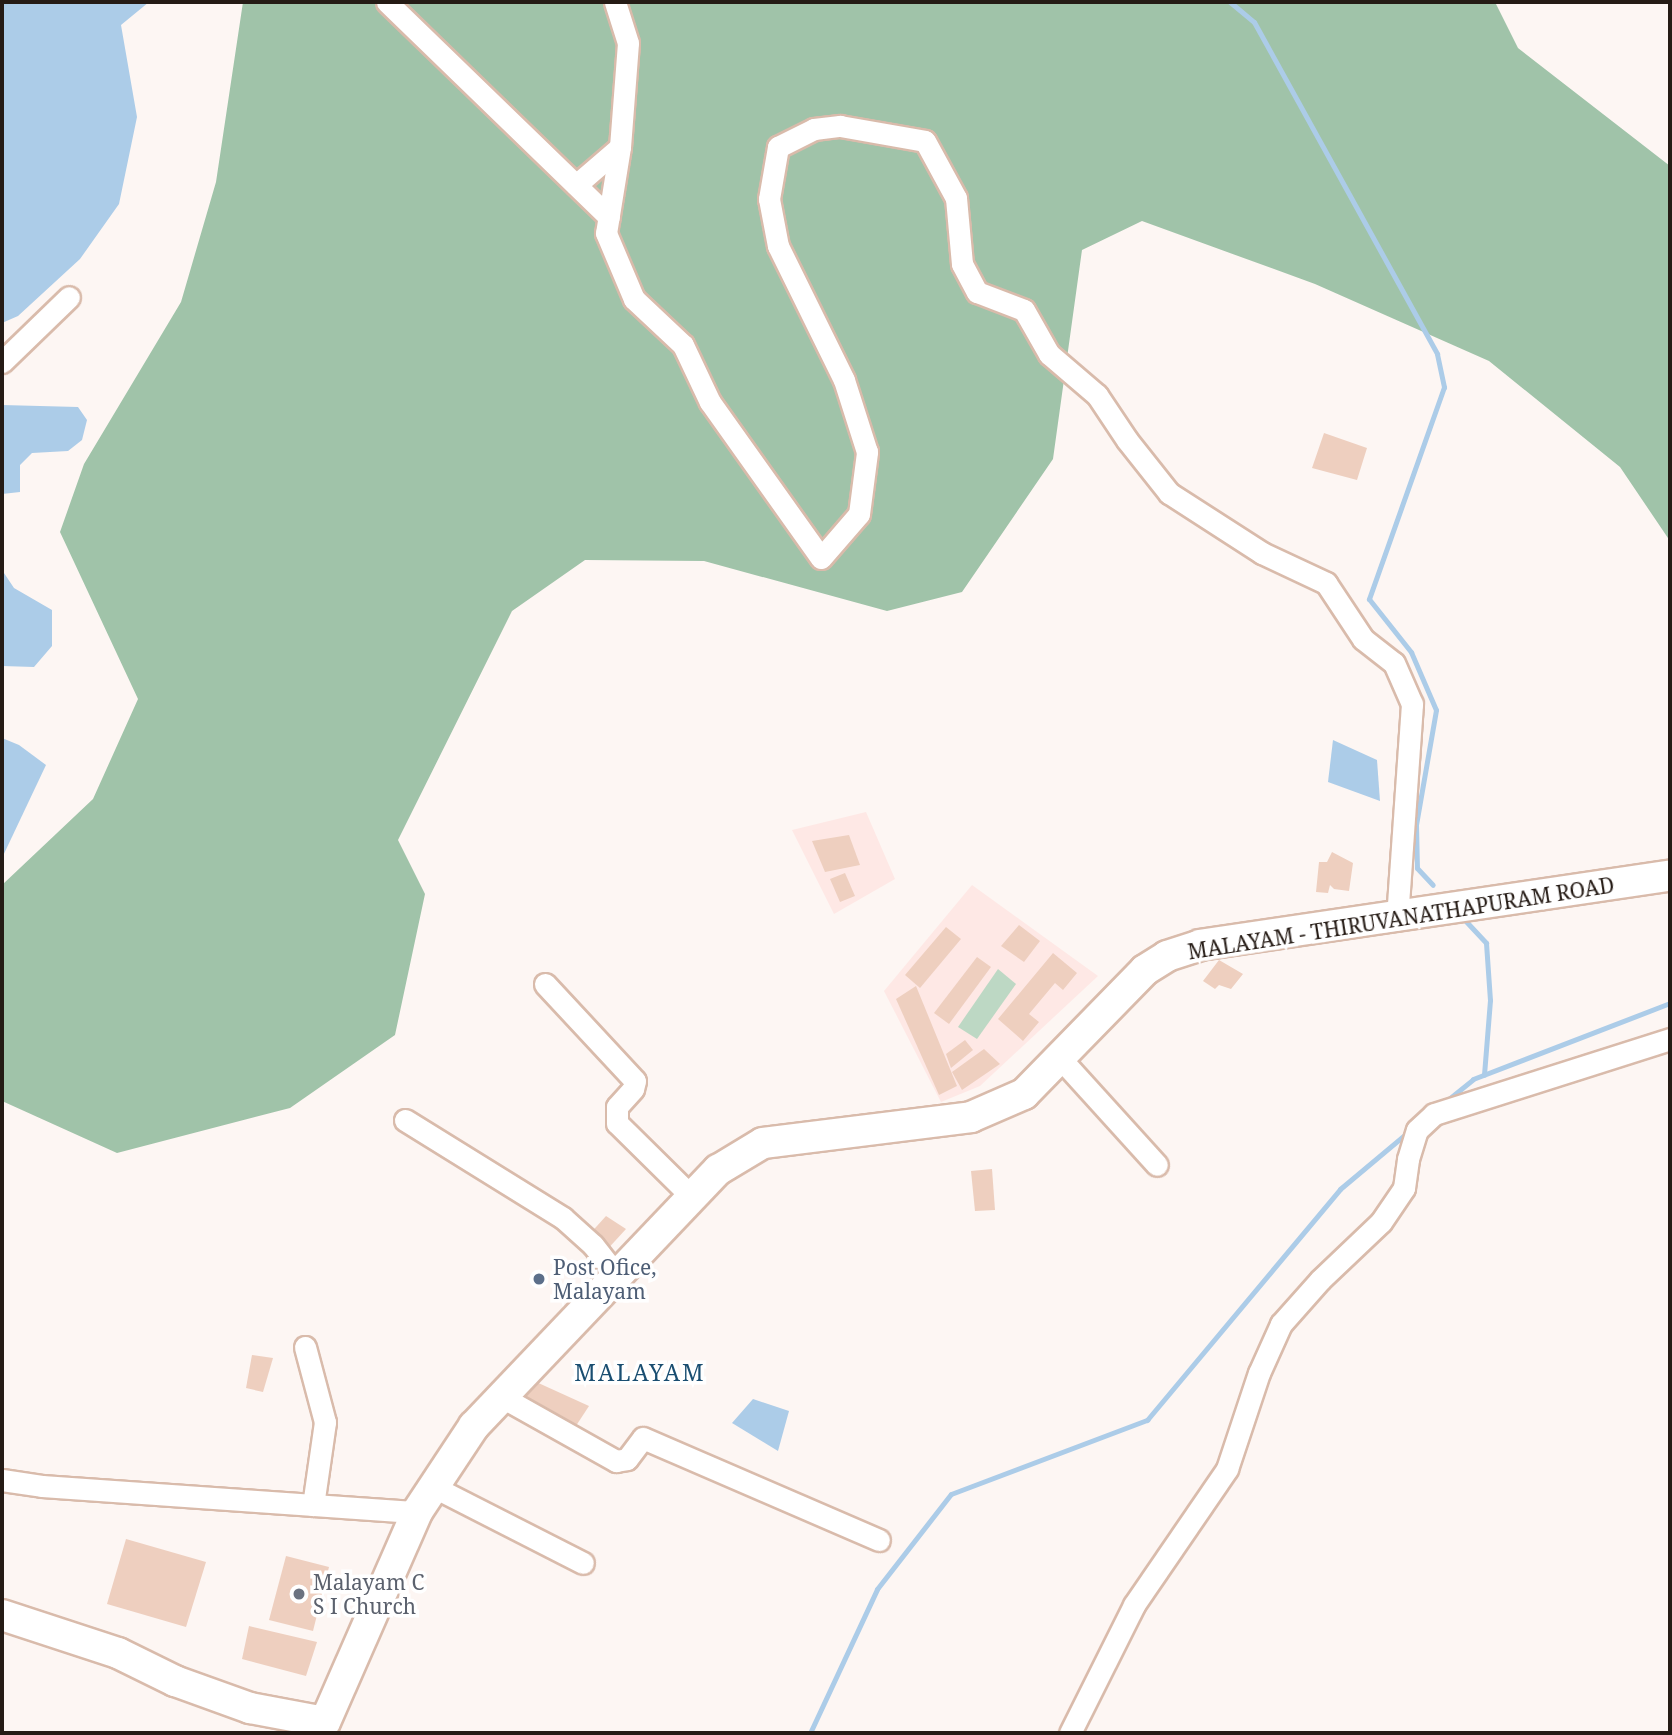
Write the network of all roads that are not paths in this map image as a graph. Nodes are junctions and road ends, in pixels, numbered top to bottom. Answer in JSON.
{"nodes":[{"id":1,"x":387,"y":2,"type":"edge"},
{"id":2,"x":615,"y":2,"type":"edge"},
{"id":3,"x":620,"y":147,"type":"junction"},
{"id":4,"x":576,"y":185,"type":"junction"},
{"id":5,"x":608,"y":217,"type":"junction"},
{"id":6,"x":69,"y":297,"type":"dead end"},
{"id":7,"x":2,"y":362,"type":"edge"},
{"id":8,"x":1670,"y":876,"type":"edge"},
{"id":9,"x":1397,"y":919,"type":"junction"},
{"id":10,"x":545,"y":984,"type":"dead end"},
{"id":11,"x":1670,"y":1039,"type":"edge"},
{"id":12,"x":1060,"y":1058,"type":"junction"},
{"id":13,"x":405,"y":1120,"type":"dead end"},
{"id":14,"x":1157,"y":1165,"type":"dead end"},
{"id":15,"x":692,"y":1197,"type":"junction"},
{"id":16,"x":617,"y":1276,"type":"junction"},
{"id":17,"x":305,"y":1347,"type":"dead end"},
{"id":18,"x":502,"y":1397,"type":"junction"},
{"id":19,"x":2,"y":1480,"type":"edge"},
{"id":20,"x":434,"y":1487,"type":"junction"},
{"id":21,"x":313,"y":1505,"type":"junction"},
{"id":22,"x":417,"y":1512,"type":"junction"},
{"id":23,"x":879,"y":1540,"type":"dead end"},
{"id":24,"x":583,"y":1563,"type":"dead end"},
{"id":25,"x":2,"y":1615,"type":"edge"},
{"id":26,"x":325,"y":1728,"type":"edge"},
{"id":27,"x":1070,"y":1733,"type":"edge"}],
"edges":[{"from":1,"to":4,"type":"street"},
{"from":2,"to":3,"type":"street"},
{"from":3,"to":4,"type":"street"},
{"from":3,"to":5,"type":"street"},
{"from":4,"to":5,"type":"street"},
{"from":5,"to":9,"type":"street"},
{"from":6,"to":7,"type":"street"},
{"from":8,"to":9,"type":"main road","name":"MALAYAM - THIRUVANATHAPURAM ROAD"},
{"from":9,"to":12,"type":"main road","name":"MALAYAM - THIRUVANATHAPURAM ROAD"},
{"from":10,"to":15,"type":"street"},
{"from":11,"to":27,"type":"street"},
{"from":12,"to":14,"type":"street"},
{"from":12,"to":15,"type":"main road","name":"MALAYAM - THIRUVANATHAPURAM ROAD"},
{"from":13,"to":16,"type":"street"},
{"from":15,"to":16,"type":"main road","name":"MALAYAM - THIRUVANATHAPURAM ROAD"},
{"from":16,"to":18,"type":"main road","name":"MALAYAM - THIRUVANATHAPURAM ROAD"},
{"from":17,"to":21,"type":"street"},
{"from":18,"to":20,"type":"main road","name":"MALAYAM - THIRUVANATHAPURAM ROAD"},
{"from":18,"to":23,"type":"street"},
{"from":19,"to":21,"type":"street"},
{"from":20,"to":22,"type":"main road","name":"MALAYAM - THIRUVANATHAPURAM ROAD"},
{"from":20,"to":24,"type":"street"},
{"from":21,"to":22,"type":"street"},
{"from":22,"to":26,"type":"main road","name":"MALAYAM - THIRUVANATHAPURAM ROAD"},
{"from":25,"to":26,"type":"main road","name":"MALAYAM - THIRUVANATHAPURAM ROAD"}]}
